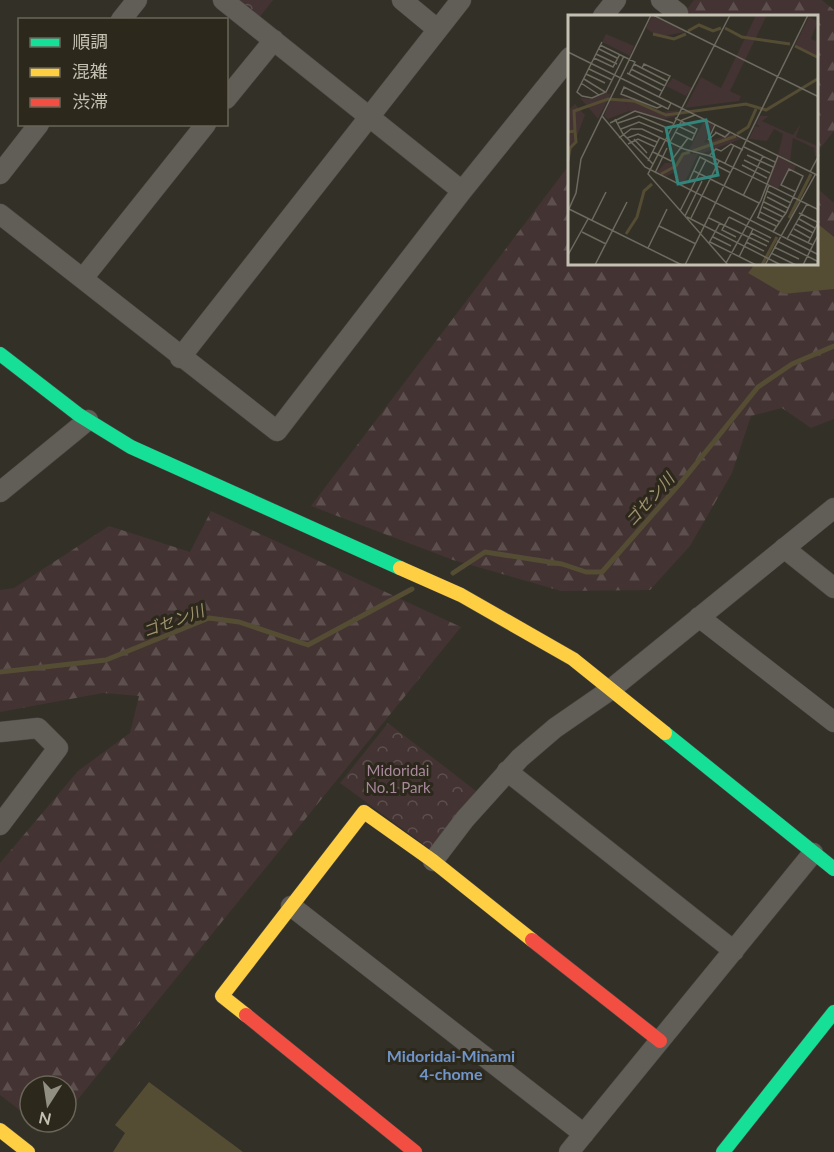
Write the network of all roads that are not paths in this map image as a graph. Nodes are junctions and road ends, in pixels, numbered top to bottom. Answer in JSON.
{"nodes":[{"id":1,"x":137,"y":0,"type":"edge"},
{"id":2,"x":224,"y":0,"type":"edge"},
{"id":3,"x":402,"y":0,"type":"edge"},
{"id":4,"x":461,"y":0,"type":"edge"},
{"id":5,"x":616,"y":0,"type":"edge"},
{"id":6,"x":662,"y":0,"type":"edge"},
{"id":7,"x":678,"y":13,"type":"dead end"},
{"id":8,"x":604,"y":15,"type":"edge"},
{"id":9,"x":123,"y":18,"type":"edge"},
{"id":10,"x":437,"y":29,"type":"junction"},
{"id":11,"x":274,"y":40,"type":"junction"},
{"id":12,"x":568,"y":59,"type":"edge"},
{"id":13,"x":228,"y":97,"type":"edge"},
{"id":14,"x":368,"y":116,"type":"junction"},
{"id":15,"x":37,"y":126,"type":"edge"},
{"id":16,"x":204,"y":126,"type":"edge"},
{"id":17,"x":0,"y":174,"type":"edge"},
{"id":18,"x":462,"y":191,"type":"junction"},
{"id":19,"x":0,"y":214,"type":"edge"},
{"id":20,"x":84,"y":277,"type":"junction"},
{"id":21,"x":0,"y":354,"type":"edge"},
{"id":22,"x":180,"y":358,"type":"junction"},
{"id":23,"x":88,"y":420,"type":"junction"},
{"id":24,"x":0,"y":492,"type":"edge"},
{"id":25,"x":834,"y":508,"type":"edge"},
{"id":26,"x":784,"y":548,"type":"junction"},
{"id":27,"x":834,"y":588,"type":"edge"},
{"id":28,"x":699,"y":617,"type":"junction"},
{"id":29,"x":610,"y":690,"type":"junction"},
{"id":30,"x":834,"y":722,"type":"edge"},
{"id":31,"x":0,"y":732,"type":"edge"},
{"id":32,"x":507,"y":771,"type":"junction"},
{"id":33,"x":0,"y":825,"type":"edge"},
{"id":34,"x":813,"y":853,"type":"junction"},
{"id":35,"x":433,"y":861,"type":"junction"},
{"id":36,"x":834,"y":869,"type":"edge"},
{"id":37,"x":291,"y":906,"type":"junction"},
{"id":38,"x":734,"y":951,"type":"junction"},
{"id":39,"x":834,"y":1012,"type":"edge"},
{"id":40,"x":660,"y":1041,"type":"junction"},
{"id":41,"x":0,"y":1130,"type":"edge"},
{"id":42,"x":584,"y":1134,"type":"junction"},
{"id":43,"x":28,"y":1152,"type":"edge"},
{"id":44,"x":415,"y":1152,"type":"edge"},
{"id":45,"x":569,"y":1152,"type":"edge"},
{"id":46,"x":723,"y":1152,"type":"edge"}],
"edges":[{"from":1,"to":9,"type":"street"},
{"from":2,"to":11,"type":"street"},
{"from":3,"to":10,"type":"street"},
{"from":4,"to":10,"type":"street"},
{"from":5,"to":8,"type":"street"},
{"from":6,"to":7,"type":"street"},
{"from":10,"to":14,"type":"street"},
{"from":11,"to":13,"type":"street"},
{"from":11,"to":14,"type":"street"},
{"from":12,"to":18,"type":"street"},
{"from":14,"to":18,"type":"street"},
{"from":14,"to":22,"type":"street"},
{"from":15,"to":17,"type":"street"},
{"from":16,"to":20,"type":"street"},
{"from":18,"to":22,"type":"street"},
{"from":19,"to":20,"type":"street"},
{"from":20,"to":22,"type":"street"},
{"from":21,"to":23,"type":"street"},
{"from":23,"to":24,"type":"street"},
{"from":23,"to":29,"type":"street"},
{"from":25,"to":26,"type":"street"},
{"from":26,"to":27,"type":"street"},
{"from":26,"to":28,"type":"street"},
{"from":28,"to":29,"type":"street"},
{"from":28,"to":30,"type":"street"},
{"from":29,"to":32,"type":"street"},
{"from":29,"to":34,"type":"street"},
{"from":31,"to":33,"type":"street"},
{"from":32,"to":35,"type":"street"},
{"from":32,"to":38,"type":"street"},
{"from":34,"to":36,"type":"street"},
{"from":34,"to":38,"type":"street"},
{"from":35,"to":37,"type":"street"},
{"from":35,"to":40,"type":"street"},
{"from":37,"to":42,"type":"street"},
{"from":37,"to":44,"type":"street"},
{"from":38,"to":40,"type":"street"},
{"from":39,"to":46,"type":"street"},
{"from":40,"to":42,"type":"street"},
{"from":41,"to":43,"type":"street"},
{"from":42,"to":45,"type":"street"}]}
